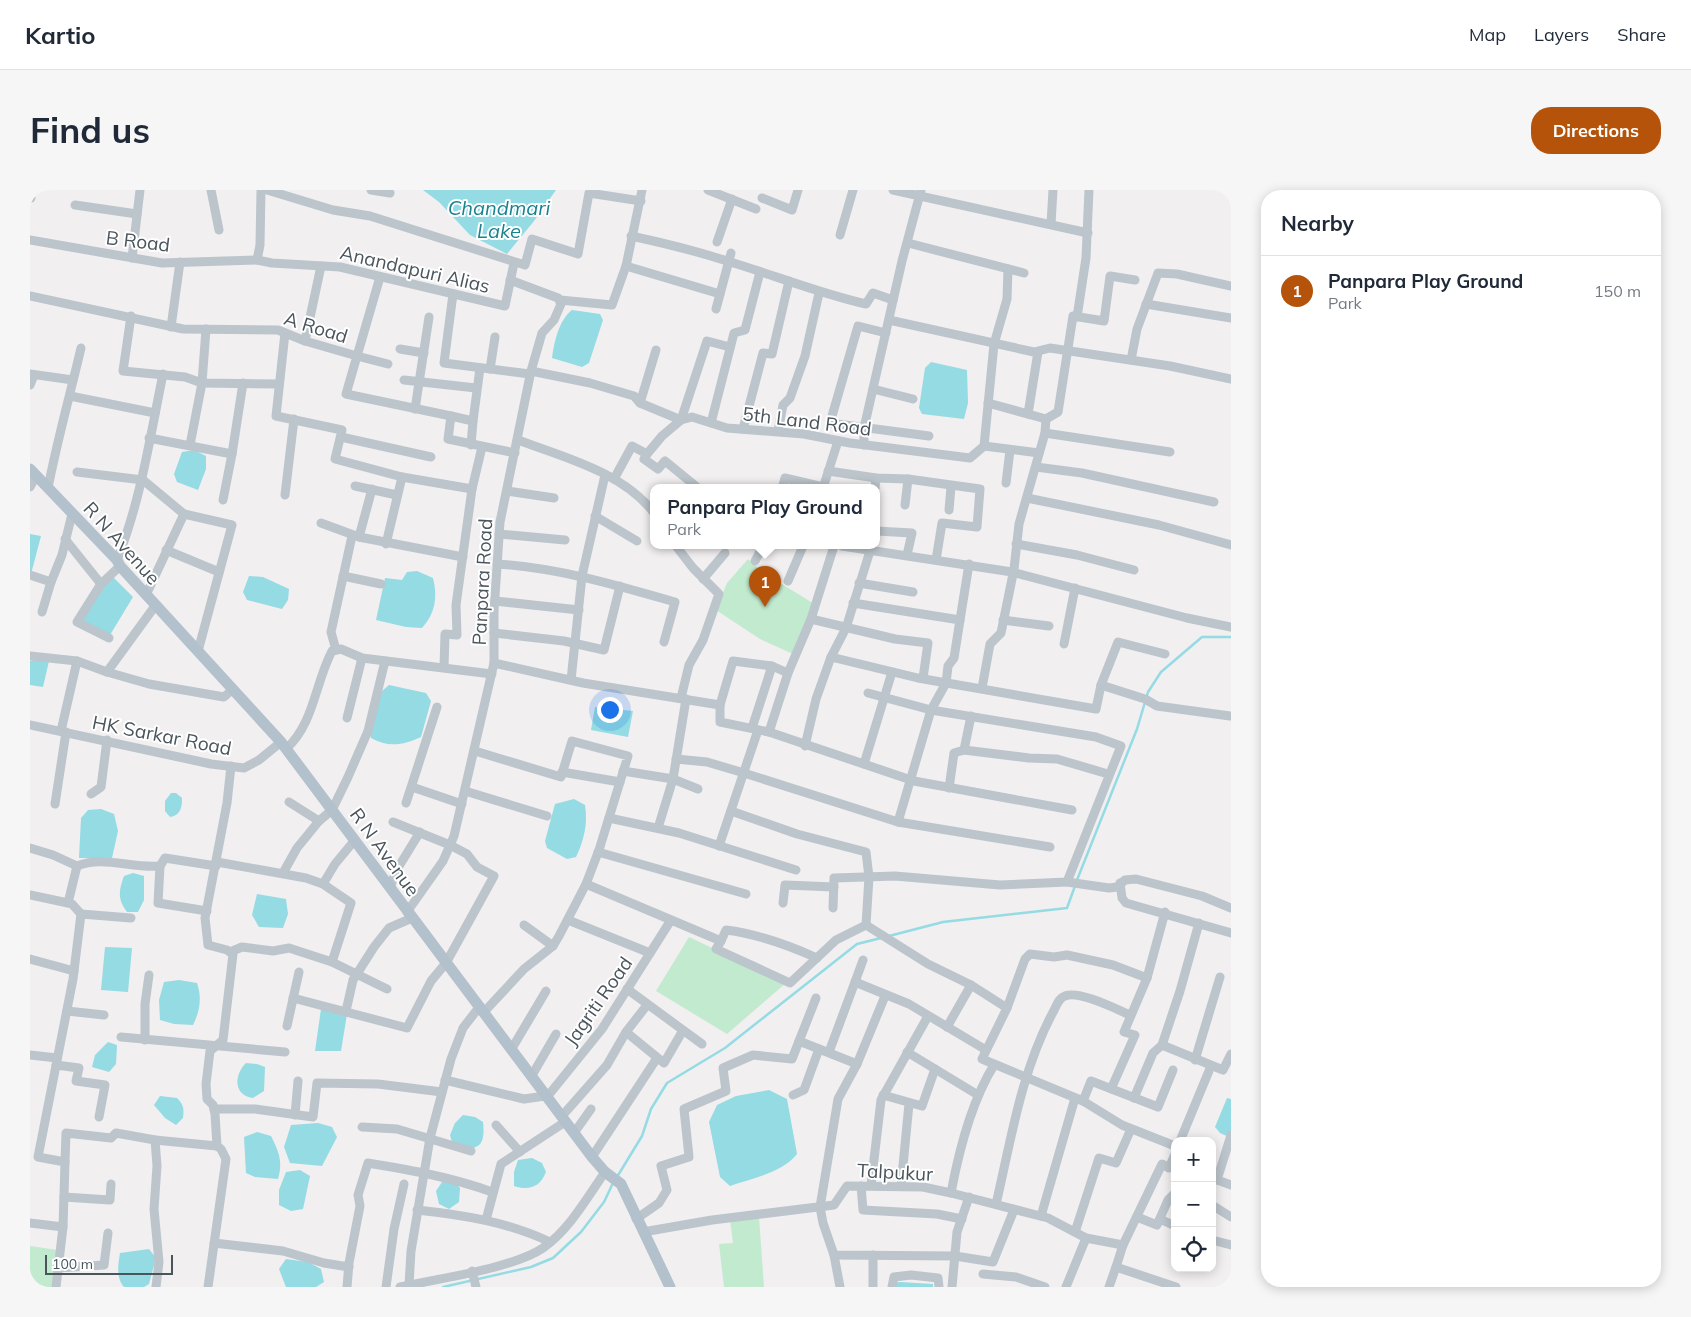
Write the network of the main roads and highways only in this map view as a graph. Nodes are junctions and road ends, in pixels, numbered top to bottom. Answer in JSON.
{"nodes":[{"id":1,"x":33,"y":472,"type":"edge"},
{"id":2,"x":670,"y":1287,"type":"edge"}],
"edges":[{"from":1,"to":2,"type":"main road","name":"R N Avenue"}]}
